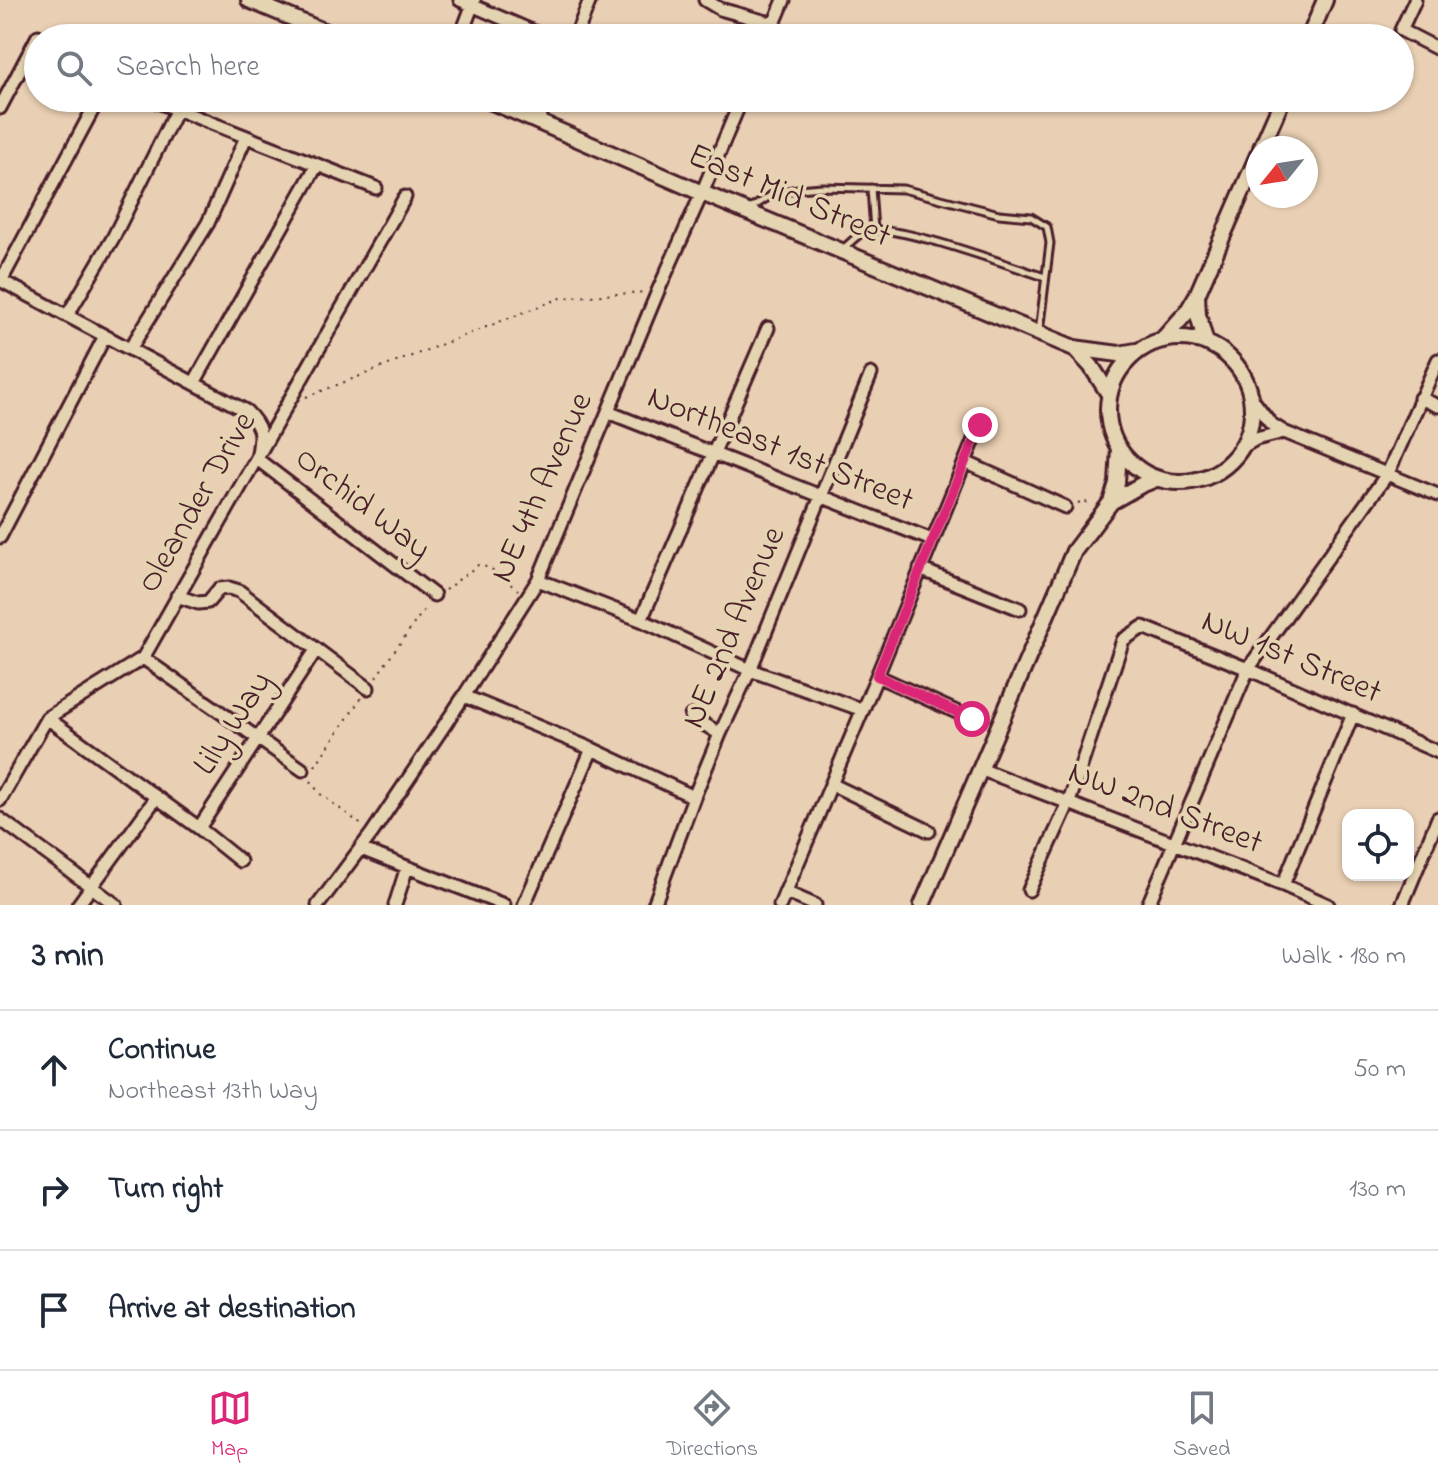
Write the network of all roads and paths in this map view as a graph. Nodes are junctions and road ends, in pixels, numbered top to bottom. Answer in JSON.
{"nodes":[{"id":1,"x":249,"y":0,"type":"edge"},
{"id":2,"x":460,"y":0,"type":"edge"},
{"id":3,"x":590,"y":0,"type":"edge"},
{"id":4,"x":705,"y":0,"type":"edge"},
{"id":5,"x":784,"y":0,"type":"edge"},
{"id":6,"x":1325,"y":0,"type":"edge"},
{"id":7,"x":1415,"y":0,"type":"edge"},
{"id":8,"x":473,"y":2,"type":"edge"},
{"id":9,"x":306,"y":24,"type":"edge"},
{"id":10,"x":465,"y":24,"type":"edge"},
{"id":11,"x":519,"y":24,"type":"edge"},
{"id":12,"x":581,"y":24,"type":"edge"},
{"id":13,"x":774,"y":24,"type":"joint"},
{"id":14,"x":1315,"y":24,"type":"edge"},
{"id":15,"x":1404,"y":24,"type":"edge"},
{"id":16,"x":1414,"y":37,"type":"edge"},
{"id":17,"x":1438,"y":49,"type":"edge"},
{"id":18,"x":24,"y":63,"type":"edge"},
{"id":19,"x":0,"y":108,"type":"edge"},
{"id":20,"x":92,"y":112,"type":"edge"},
{"id":21,"x":176,"y":112,"type":"edge"},
{"id":22,"x":184,"y":112,"type":"edge"},
{"id":23,"x":514,"y":112,"type":"edge"},
{"id":24,"x":542,"y":112,"type":"edge"},
{"id":25,"x":736,"y":112,"type":"edge"},
{"id":26,"x":1277,"y":112,"type":"edge"},
{"id":27,"x":537,"y":122,"type":"junction"},
{"id":28,"x":1266,"y":136,"type":"edge"},
{"id":29,"x":246,"y":137,"type":"junction"},
{"id":30,"x":317,"y":165,"type":"junction"},
{"id":31,"x":1246,"y":183,"type":"edge"},
{"id":32,"x":376,"y":188,"type":"dead end"},
{"id":33,"x":871,"y":188,"type":"junction"},
{"id":34,"x":702,"y":193,"type":"junction"},
{"id":35,"x":405,"y":197,"type":"dead end"},
{"id":36,"x":746,"y":212,"type":"junction"},
{"id":37,"x":874,"y":230,"type":"junction"},
{"id":38,"x":840,"y":251,"type":"junction"},
{"id":39,"x":1045,"y":277,"type":"junction"},
{"id":40,"x":1,"y":281,"type":"edge"},
{"id":41,"x":658,"y":291,"type":"junction"},
{"id":42,"x":1197,"y":295,"type":"junction"},
{"id":43,"x":67,"y":316,"type":"junction"},
{"id":44,"x":768,"y":328,"type":"dead end"},
{"id":45,"x":1039,"y":334,"type":"junction"},
{"id":46,"x":105,"y":336,"type":"junction"},
{"id":47,"x":1163,"y":339,"type":"junction"},
{"id":48,"x":1206,"y":343,"type":"junction"},
{"id":49,"x":1074,"y":348,"type":"junction"},
{"id":50,"x":130,"y":349,"type":"junction"},
{"id":51,"x":1136,"y":351,"type":"junction"},
{"id":52,"x":1438,"y":360,"type":"edge"},
{"id":53,"x":871,"y":374,"type":"dead end"},
{"id":54,"x":194,"y":383,"type":"junction"},
{"id":55,"x":1109,"y":394,"type":"junction"},
{"id":56,"x":1420,"y":398,"type":"junction"},
{"id":57,"x":1252,"y":399,"type":"junction"},
{"id":58,"x":286,"y":405,"type":"junction"},
{"id":59,"x":1438,"y":406,"type":"edge"},
{"id":60,"x":608,"y":412,"type":"junction"},
{"id":61,"x":980,"y":425,"type":"dead end"},
{"id":62,"x":1284,"y":432,"type":"junction"},
{"id":63,"x":1244,"y":446,"type":"junction"},
{"id":64,"x":1119,"y":448,"type":"junction"},
{"id":65,"x":713,"y":453,"type":"junction"},
{"id":66,"x":257,"y":459,"type":"junction"},
{"id":67,"x":965,"y":462,"type":"junction"},
{"id":68,"x":1388,"y":473,"type":"junction"},
{"id":69,"x":1156,"y":479,"type":"junction"},
{"id":70,"x":1438,"y":495,"type":"edge"},
{"id":71,"x":821,"y":496,"type":"junction"},
{"id":72,"x":1111,"y":502,"type":"junction"},
{"id":73,"x":1065,"y":507,"type":"joint"},
{"id":74,"x":1102,"y":515,"type":"junction"},
{"id":75,"x":0,"y":537,"type":"edge"},
{"id":76,"x":932,"y":540,"type":"junction"},
{"id":77,"x":920,"y":569,"type":"junction"},
{"id":78,"x":538,"y":580,"type":"junction"},
{"id":79,"x":434,"y":595,"type":"junction"},
{"id":80,"x":177,"y":596,"type":"junction"},
{"id":81,"x":527,"y":598,"type":"junction"},
{"id":82,"x":1020,"y":609,"type":"dead end"},
{"id":83,"x":641,"y":620,"type":"junction"},
{"id":84,"x":316,"y":650,"type":"junction"},
{"id":85,"x":143,"y":658,"type":"junction"},
{"id":86,"x":1248,"y":669,"type":"junction"},
{"id":87,"x":750,"y":670,"type":"junction"},
{"id":88,"x":877,"y":676,"type":"junction"},
{"id":89,"x":368,"y":688,"type":"junction"},
{"id":90,"x":464,"y":696,"type":"junction"},
{"id":91,"x":863,"y":710,"type":"junction"},
{"id":92,"x":1353,"y":714,"type":"junction"},
{"id":93,"x":691,"y":716,"type":"dead end"},
{"id":94,"x":47,"y":718,"type":"junction"},
{"id":95,"x":972,"y":719,"type":"dead end"},
{"id":96,"x":720,"y":734,"type":"junction"},
{"id":97,"x":258,"y":738,"type":"junction"},
{"id":98,"x":592,"y":749,"type":"junction"},
{"id":99,"x":1438,"y":752,"type":"edge"},
{"id":100,"x":980,"y":769,"type":"junction"},
{"id":101,"x":305,"y":773,"type":"junction"},
{"id":102,"x":831,"y":784,"type":"junction"},
{"id":103,"x":694,"y":797,"type":"junction"},
{"id":104,"x":156,"y":798,"type":"junction"},
{"id":105,"x":0,"y":800,"type":"edge"},
{"id":106,"x":1069,"y":802,"type":"junction"},
{"id":107,"x":1438,"y":818,"type":"edge"},
{"id":108,"x":0,"y":819,"type":"edge"},
{"id":109,"x":199,"y":828,"type":"junction"},
{"id":110,"x":929,"y":831,"type":"dead end"},
{"id":111,"x":372,"y":833,"type":"junction"},
{"id":112,"x":1173,"y":842,"type":"junction"},
{"id":113,"x":361,"y":849,"type":"junction"},
{"id":114,"x":240,"y":861,"type":"dead end"},
{"id":115,"x":407,"y":867,"type":"junction"},
{"id":116,"x":1283,"y":885,"type":"junction"},
{"id":117,"x":92,"y":887,"type":"junction"},
{"id":118,"x":1029,"y":890,"type":"dead end"},
{"id":119,"x":785,"y":892,"type":"junction"},
{"id":120,"x":78,"y":905,"type":"edge"},
{"id":121,"x":116,"y":905,"type":"edge"},
{"id":122,"x":318,"y":905,"type":"edge"},
{"id":123,"x":395,"y":905,"type":"edge"},
{"id":124,"x":504,"y":905,"type":"edge"},
{"id":125,"x":524,"y":905,"type":"edge"},
{"id":126,"x":654,"y":905,"type":"edge"},
{"id":127,"x":780,"y":905,"type":"edge"},
{"id":128,"x":815,"y":905,"type":"edge"},
{"id":129,"x":922,"y":905,"type":"edge"},
{"id":130,"x":1148,"y":905,"type":"edge"},
{"id":131,"x":1328,"y":905,"type":"edge"},
{"id":132,"x":1402,"y":905,"type":"edge"}],
"edges":[{"from":1,"to":9,"type":"street"},
{"from":2,"to":8,"type":"street"},
{"from":3,"to":12,"type":"street"},
{"from":4,"to":13,"type":"street"},
{"from":5,"to":13,"type":"street"},
{"from":6,"to":14,"type":"street"},
{"from":7,"to":15,"type":"street"},
{"from":8,"to":10,"type":"street"},
{"from":8,"to":11,"type":"street"},
{"from":16,"to":17,"type":"street"},
{"from":18,"to":19,"type":"street"},
{"from":20,"to":40,"type":"street"},
{"from":21,"to":43,"type":"street"},
{"from":22,"to":29,"type":"street"},
{"from":23,"to":27,"type":"street","name":"East Mid Street"},
{"from":24,"to":27,"type":"street"},
{"from":25,"to":34,"type":"street","name":"NE 4th Avenue"},
{"from":26,"to":28,"type":"street"},
{"from":27,"to":34,"type":"street","name":"East Mid Street"},
{"from":29,"to":30,"type":"street"},
{"from":29,"to":50,"type":"street"},
{"from":30,"to":32,"type":"street"},
{"from":30,"to":54,"type":"street"},
{"from":31,"to":42,"type":"street"},
{"from":33,"to":36,"type":"lane"},
{"from":33,"to":37,"type":"lane"},
{"from":33,"to":39,"type":"lane"},
{"from":34,"to":36,"type":"street","name":"East Mid Street"},
{"from":34,"to":41,"type":"street","name":"NE 4th Avenue"},
{"from":35,"to":58,"type":"street","name":"Oleander Drive"},
{"from":36,"to":38,"type":"street","name":"East Mid Street"},
{"from":37,"to":38,"type":"lane"},
{"from":37,"to":39,"type":"lane"},
{"from":38,"to":45,"type":"street","name":"East Mid Street"},
{"from":39,"to":45,"type":"lane"},
{"from":40,"to":43,"type":"street"},
{"from":41,"to":58,"type":"path"},
{"from":41,"to":60,"type":"street","name":"NE 4th Avenue"},
{"from":42,"to":47,"type":"street"},
{"from":42,"to":48,"type":"street"},
{"from":43,"to":46,"type":"street"},
{"from":44,"to":65,"type":"street"},
{"from":45,"to":49,"type":"street","name":"East Mid Street"},
{"from":46,"to":50,"type":"street"},
{"from":46,"to":75,"type":"street"},
{"from":47,"to":48,"type":"street"},
{"from":47,"to":51,"type":"street"},
{"from":48,"to":57,"type":"street"},
{"from":49,"to":51,"type":"street","name":"East Mid Street"},
{"from":49,"to":55,"type":"street","name":"East Mid Street"},
{"from":50,"to":54,"type":"street"},
{"from":51,"to":55,"type":"street"},
{"from":52,"to":56,"type":"street"},
{"from":53,"to":71,"type":"street","name":"NE 2nd Avenue"},
{"from":54,"to":66,"type":"street"},
{"from":55,"to":64,"type":"street"},
{"from":56,"to":59,"type":"street"},
{"from":56,"to":68,"type":"street"},
{"from":57,"to":62,"type":"street"},
{"from":57,"to":63,"type":"street"},
{"from":58,"to":66,"type":"street","name":"Oleander Drive"},
{"from":60,"to":65,"type":"street","name":"Northeast 1st Street"},
{"from":60,"to":78,"type":"street","name":"NE 4th Avenue"},
{"from":61,"to":67,"type":"street"},
{"from":62,"to":63,"type":"street"},
{"from":62,"to":68,"type":"street"},
{"from":63,"to":69,"type":"street"},
{"from":64,"to":69,"type":"street"},
{"from":64,"to":72,"type":"street"},
{"from":65,"to":71,"type":"street","name":"Northeast 1st Street"},
{"from":65,"to":83,"type":"street"},
{"from":66,"to":79,"type":"street","name":"Orchid Way"},
{"from":66,"to":80,"type":"street","name":"Oleander Drive"},
{"from":67,"to":73,"type":"street"},
{"from":67,"to":76,"type":"street"},
{"from":68,"to":70,"type":"street"},
{"from":68,"to":86,"type":"street"},
{"from":69,"to":72,"type":"street"},
{"from":71,"to":76,"type":"street","name":"Northeast 1st Street"},
{"from":71,"to":87,"type":"street","name":"NE 2nd Avenue"},
{"from":72,"to":74,"type":"street"},
{"from":73,"to":74,"type":"path"},
{"from":74,"to":100,"type":"street"},
{"from":76,"to":77,"type":"street"},
{"from":77,"to":82,"type":"street"},
{"from":77,"to":88,"type":"street"},
{"from":78,"to":81,"type":"street","name":"NE 4th Avenue"},
{"from":78,"to":83,"type":"street"},
{"from":79,"to":81,"type":"path"},
{"from":79,"to":89,"type":"path"},
{"from":80,"to":84,"type":"street"},
{"from":80,"to":85,"type":"street","name":"Oleander Drive"},
{"from":81,"to":90,"type":"street","name":"NE 4th Avenue"},
{"from":83,"to":87,"type":"street"},
{"from":84,"to":89,"type":"street"},
{"from":84,"to":97,"type":"street","name":"Lily Way"},
{"from":85,"to":94,"type":"street","name":"Oleander Drive"},
{"from":85,"to":97,"type":"street"},
{"from":86,"to":92,"type":"street","name":"NW 1st Street"},
{"from":86,"to":106,"type":"street","name":"NW 1st Street"},
{"from":86,"to":112,"type":"street"},
{"from":87,"to":91,"type":"street"},
{"from":87,"to":96,"type":"street","name":"NE 2nd Avenue"},
{"from":88,"to":91,"type":"street"},
{"from":88,"to":95,"type":"street"},
{"from":89,"to":101,"type":"path"},
{"from":90,"to":98,"type":"street"},
{"from":90,"to":111,"type":"street","name":"NE 4th Avenue"},
{"from":91,"to":102,"type":"street"},
{"from":92,"to":99,"type":"street","name":"NW 1st Street"},
{"from":92,"to":116,"type":"street"},
{"from":93,"to":96,"type":"street"},
{"from":94,"to":104,"type":"street"},
{"from":94,"to":105,"type":"street","name":"Oleander Drive"},
{"from":96,"to":103,"type":"street","name":"NE 2nd Avenue"},
{"from":97,"to":101,"type":"street"},
{"from":97,"to":109,"type":"street","name":"Lily Way"},
{"from":98,"to":103,"type":"street"},
{"from":98,"to":125,"type":"street"},
{"from":100,"to":106,"type":"street","name":"NW 2nd Street"},
{"from":100,"to":129,"type":"street"},
{"from":101,"to":111,"type":"path"},
{"from":102,"to":110,"type":"street"},
{"from":102,"to":119,"type":"street"},
{"from":103,"to":126,"type":"street","name":"NE 2nd Avenue"},
{"from":104,"to":109,"type":"street"},
{"from":104,"to":117,"type":"street"},
{"from":106,"to":112,"type":"street","name":"NW 2nd Street"},
{"from":106,"to":118,"type":"street"},
{"from":107,"to":132,"type":"street"},
{"from":108,"to":117,"type":"street"},
{"from":109,"to":114,"type":"street"},
{"from":111,"to":113,"type":"street","name":"NE 4th Avenue"},
{"from":112,"to":116,"type":"street","name":"NW 2nd Street"},
{"from":112,"to":130,"type":"street"},
{"from":113,"to":115,"type":"street"},
{"from":113,"to":122,"type":"street","name":"NE 4th Avenue"},
{"from":115,"to":123,"type":"street"},
{"from":115,"to":124,"type":"street"},
{"from":116,"to":131,"type":"street","name":"NW 2nd Street"},
{"from":117,"to":120,"type":"street"},
{"from":117,"to":121,"type":"street"},
{"from":119,"to":127,"type":"street"},
{"from":119,"to":128,"type":"street"}]}
